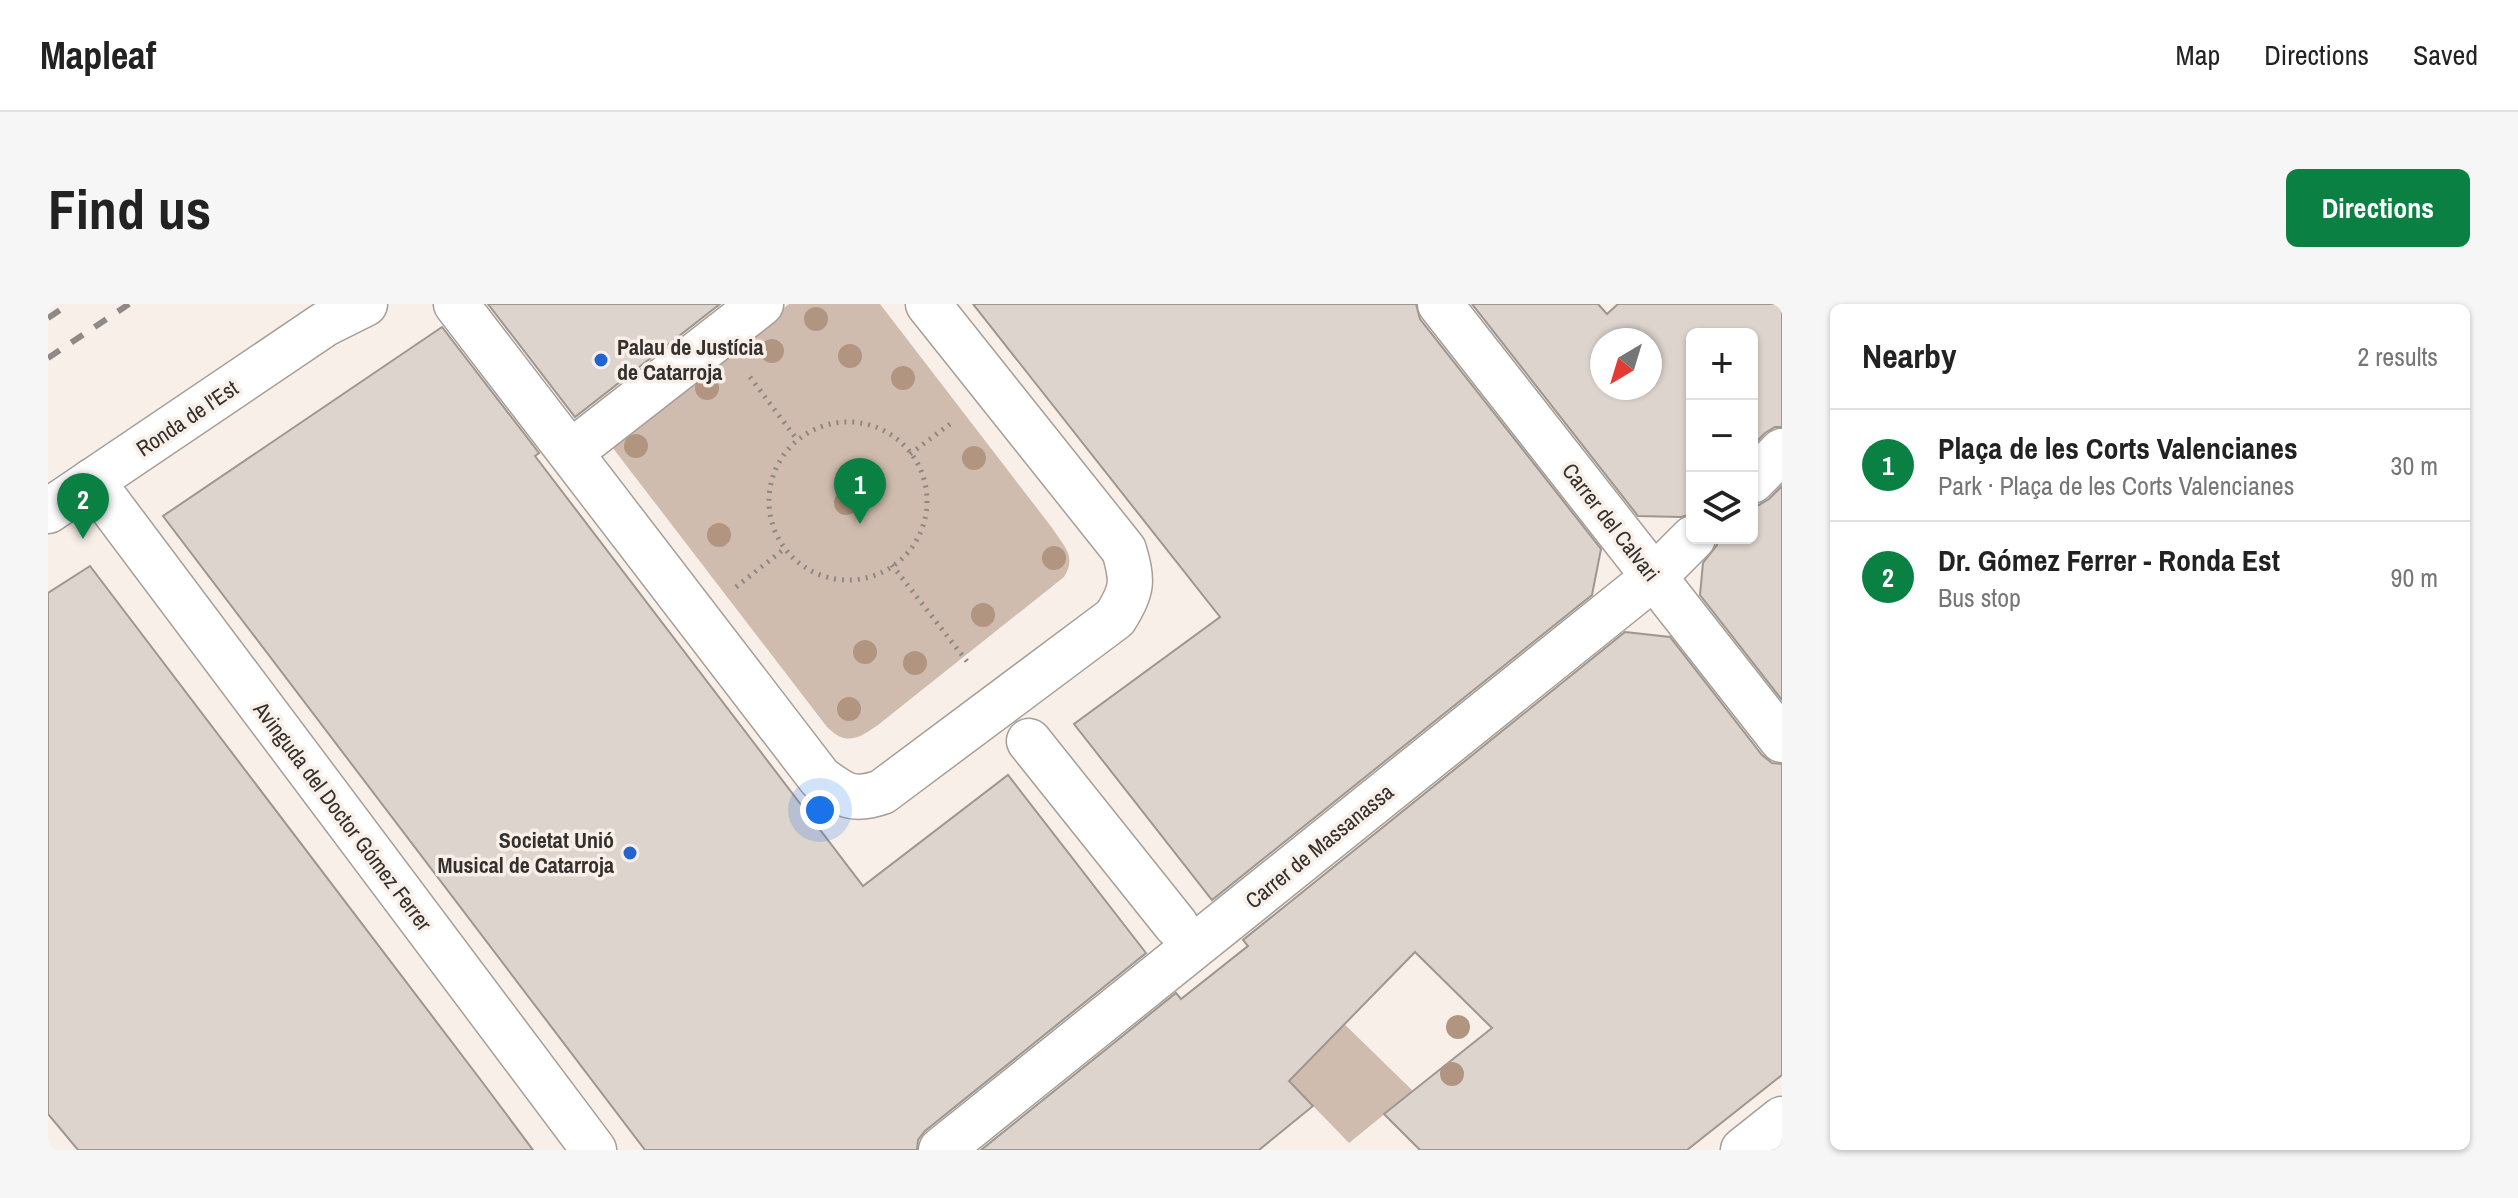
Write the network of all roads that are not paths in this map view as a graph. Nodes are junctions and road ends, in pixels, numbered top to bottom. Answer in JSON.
{"nodes":[{"id":1,"x":365,"y":304,"type":"edge"},
{"id":2,"x":456,"y":304,"type":"edge"},
{"id":3,"x":761,"y":304,"type":"edge"},
{"id":4,"x":928,"y":304,"type":"edge"},
{"id":5,"x":1440,"y":304,"type":"edge"},
{"id":6,"x":335,"y":314,"type":"edge"},
{"id":7,"x":1782,"y":451,"type":"edge"},
{"id":8,"x":571,"y":452,"type":"junction"},
{"id":9,"x":1758,"y":475,"type":"edge"},
{"id":10,"x":92,"y":481,"type":"junction"},
{"id":11,"x":48,"y":511,"type":"edge"},
{"id":12,"x":1687,"y":544,"type":"edge"},
{"id":13,"x":1654,"y":577,"type":"junction"},
{"id":14,"x":1782,"y":740,"type":"edge"},
{"id":15,"x":1029,"y":741,"type":"dead end"},
{"id":16,"x":1176,"y":925,"type":"dead end"},
{"id":17,"x":1782,"y":1119,"type":"edge"},
{"id":18,"x":594,"y":1150,"type":"edge"},
{"id":19,"x":941,"y":1150,"type":"edge"},
{"id":20,"x":1743,"y":1150,"type":"edge"}],
"edges":[{"from":1,"to":6,"type":"street","name":"Ronda de l'Est"},
{"from":2,"to":8,"type":"street"},
{"from":3,"to":8,"type":"street"},
{"from":4,"to":8,"type":"street"},
{"from":5,"to":13,"type":"street","name":"Carrer del Calvari"},
{"from":6,"to":10,"type":"street","name":"Ronda de l'Est"},
{"from":7,"to":9,"type":"street"},
{"from":10,"to":11,"type":"street","name":"Ronda de l'Est"},
{"from":10,"to":18,"type":"street","name":"Avinguda del Doctor Gómez Ferrer"},
{"from":12,"to":13,"type":"street","name":"Carrer de Massanassa"},
{"from":13,"to":14,"type":"street","name":"Carrer del Calvari"},
{"from":13,"to":19,"type":"street","name":"Carrer de Massanassa"},
{"from":15,"to":16,"type":"street"},
{"from":17,"to":20,"type":"street"}]}
